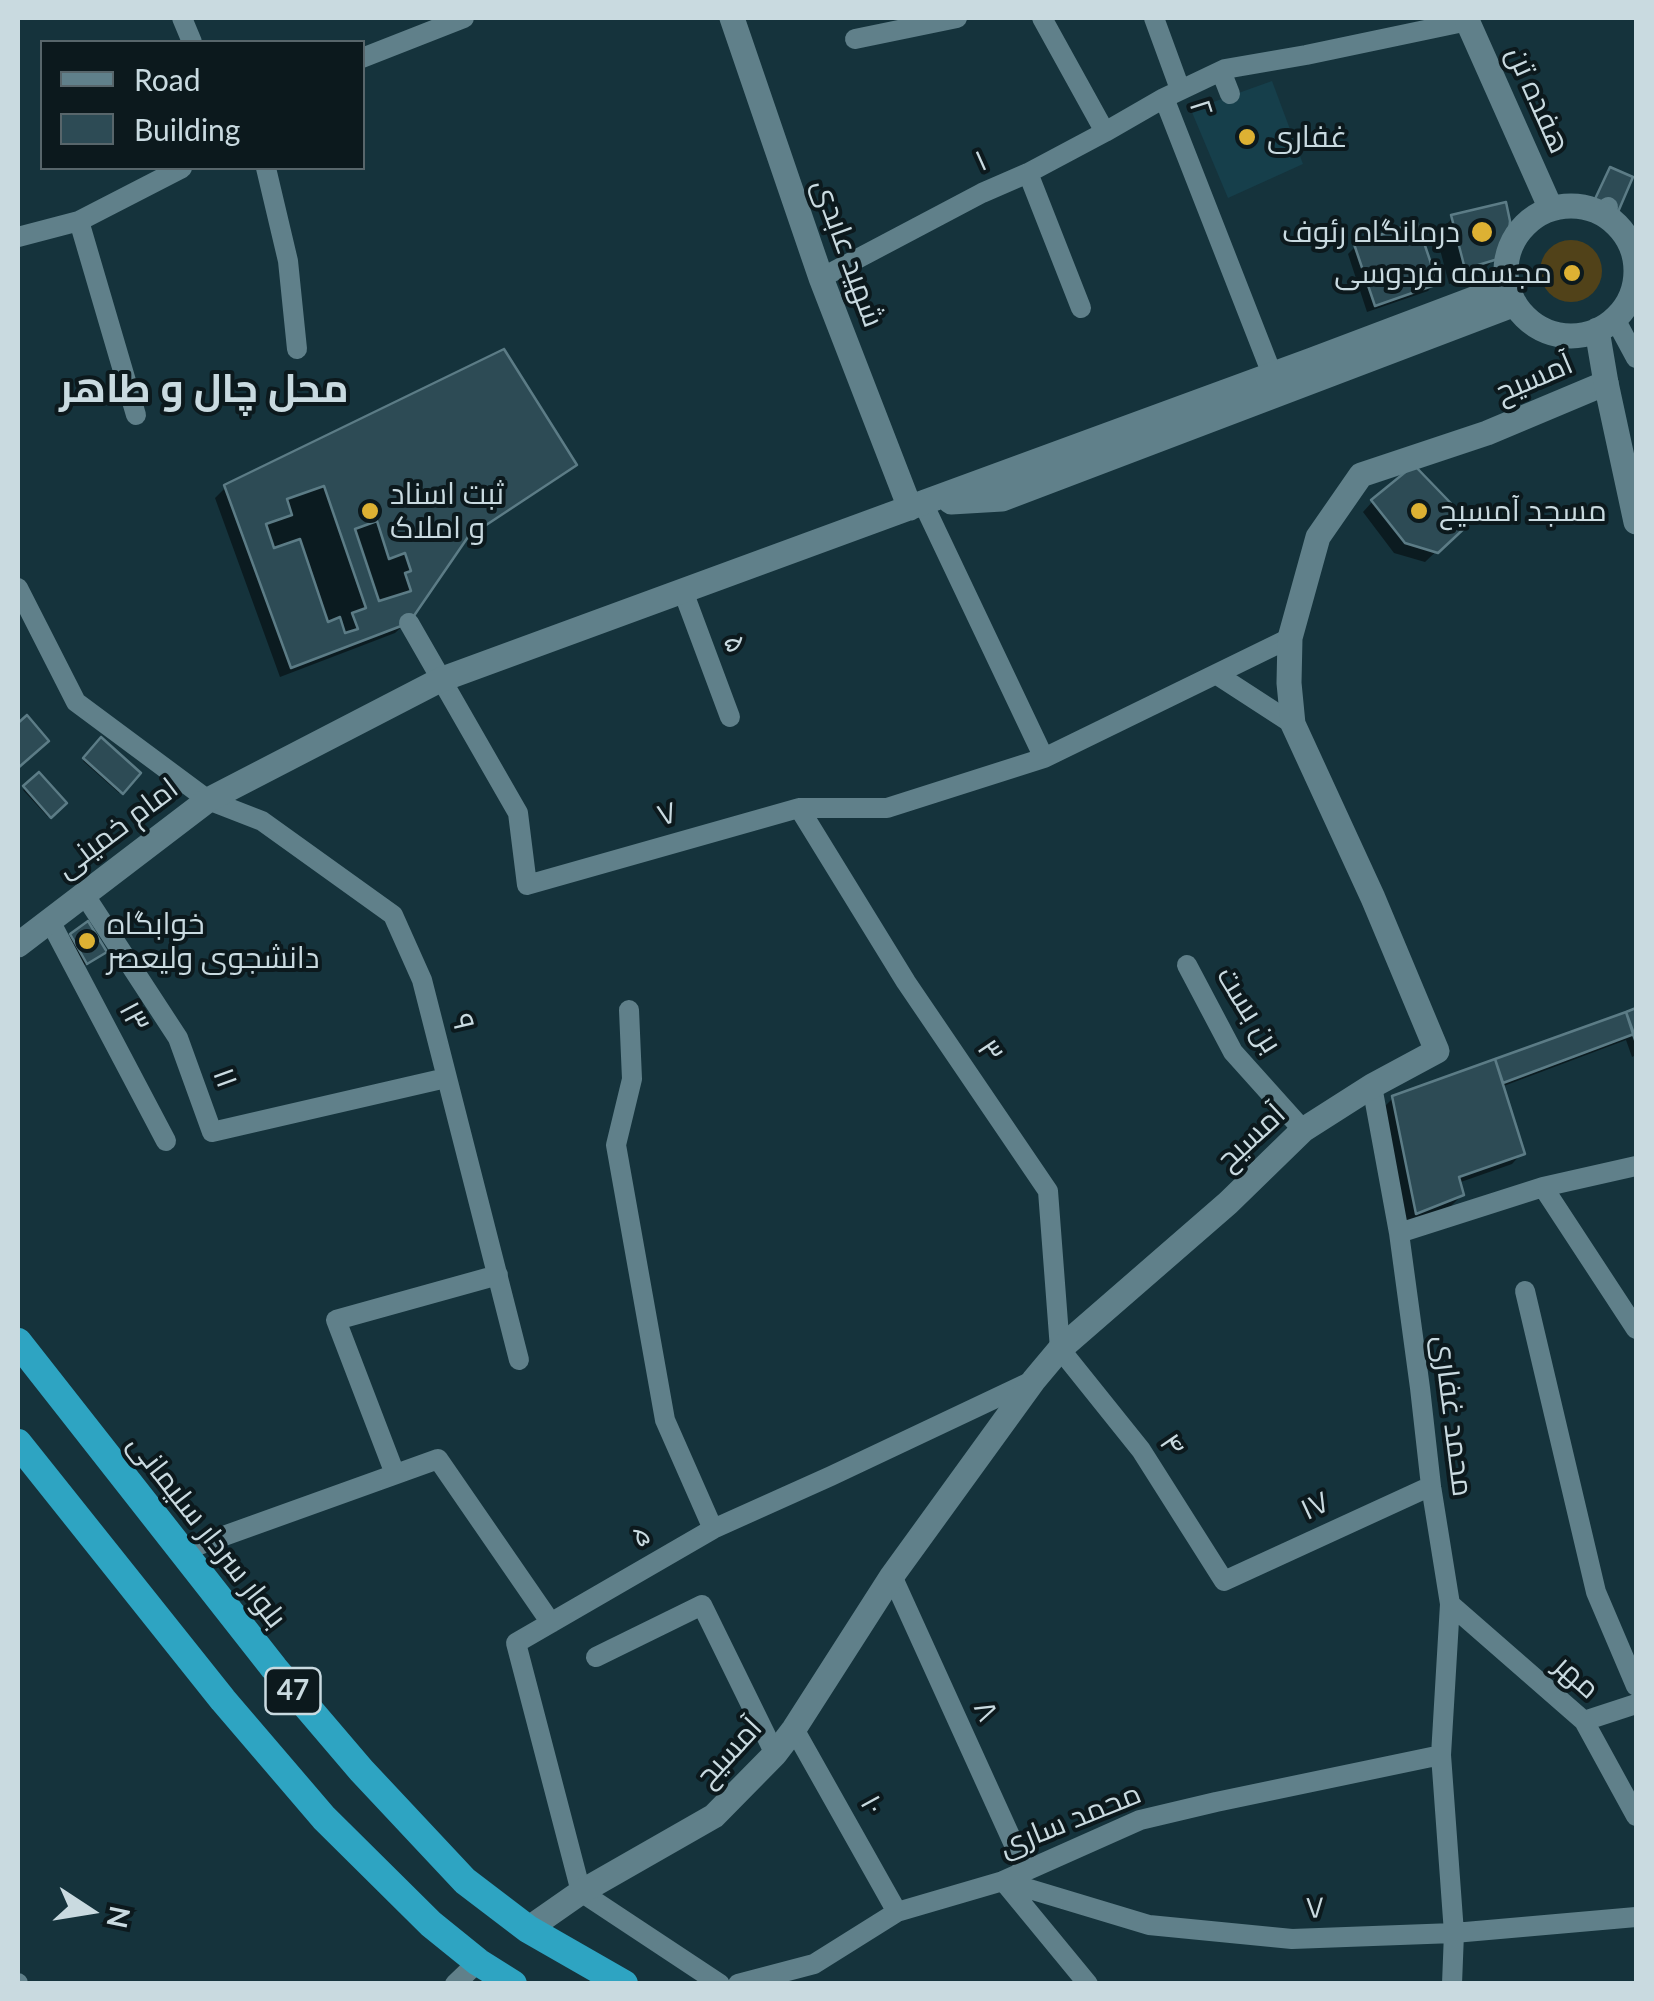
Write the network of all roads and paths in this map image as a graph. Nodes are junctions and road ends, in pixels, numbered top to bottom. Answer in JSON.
{"nodes":[{"id":1,"x":464,"y":18,"type":"edge"},
{"id":2,"x":732,"y":18,"type":"edge"},
{"id":3,"x":957,"y":18,"type":"edge"},
{"id":4,"x":1042,"y":18,"type":"edge"},
{"id":5,"x":1154,"y":18,"type":"edge"},
{"id":6,"x":1467,"y":19,"type":"edge"},
{"id":7,"x":855,"y":39,"type":"dead end"},
{"id":8,"x":365,"y":57,"type":"edge"},
{"id":9,"x":1222,"y":71,"type":"junction"},
{"id":10,"x":1172,"y":93,"type":"junction"},
{"id":11,"x":1230,"y":94,"type":"dead end"},
{"id":12,"x":1105,"y":132,"type":"junction"},
{"id":13,"x":178,"y":170,"type":"edge"},
{"id":14,"x":266,"y":170,"type":"edge"},
{"id":15,"x":1028,"y":173,"type":"junction"},
{"id":16,"x":1550,"y":209,"type":"junction"},
{"id":17,"x":79,"y":222,"type":"junction"},
{"id":18,"x":18,"y":238,"type":"edge"},
{"id":19,"x":1634,"y":241,"type":"edge"},
{"id":20,"x":821,"y":278,"type":"junction"},
{"id":21,"x":1511,"y":295,"type":"junction"},
{"id":22,"x":1081,"y":308,"type":"dead end"},
{"id":23,"x":1606,"y":325,"type":"junction"},
{"id":24,"x":297,"y":350,"type":"dead end"},
{"id":25,"x":1636,"y":358,"type":"edge"},
{"id":26,"x":1272,"y":374,"type":"junction"},
{"id":27,"x":1606,"y":383,"type":"junction"},
{"id":28,"x":136,"y":416,"type":"dead end"},
{"id":29,"x":925,"y":502,"type":"junction"},
{"id":30,"x":1636,"y":522,"type":"edge"},
{"id":31,"x":18,"y":588,"type":"edge"},
{"id":32,"x":683,"y":591,"type":"junction"},
{"id":33,"x":409,"y":623,"type":"dead end"},
{"id":34,"x":1290,"y":638,"type":"junction"},
{"id":35,"x":1216,"y":674,"type":"junction"},
{"id":36,"x":440,"y":680,"type":"junction"},
{"id":37,"x":730,"y":717,"type":"dead end"},
{"id":38,"x":1293,"y":724,"type":"junction"},
{"id":39,"x":1044,"y":758,"type":"junction"},
{"id":40,"x":208,"y":800,"type":"junction"},
{"id":41,"x":799,"y":808,"type":"junction"},
{"id":42,"x":84,"y":894,"type":"junction"},
{"id":43,"x":50,"y":921,"type":"junction"},
{"id":44,"x":18,"y":945,"type":"edge"},
{"id":45,"x":1186,"y":965,"type":"dead end"},
{"id":46,"x":629,"y":1010,"type":"dead end"},
{"id":47,"x":446,"y":1078,"type":"junction"},
{"id":48,"x":1372,"y":1086,"type":"junction"},
{"id":49,"x":1303,"y":1130,"type":"junction"},
{"id":50,"x":166,"y":1140,"type":"dead end"},
{"id":51,"x":1636,"y":1166,"type":"edge"},
{"id":52,"x":1543,"y":1187,"type":"junction"},
{"id":53,"x":1399,"y":1233,"type":"junction"},
{"id":54,"x":498,"y":1275,"type":"junction"},
{"id":55,"x":1526,"y":1291,"type":"dead end"},
{"id":56,"x":1636,"y":1329,"type":"edge"},
{"id":57,"x":18,"y":1342,"type":"edge"},
{"id":58,"x":1060,"y":1349,"type":"junction"},
{"id":59,"x":518,"y":1360,"type":"dead end"},
{"id":60,"x":1034,"y":1380,"type":"junction"},
{"id":61,"x":18,"y":1445,"type":"edge"},
{"id":62,"x":394,"y":1474,"type":"junction"},
{"id":63,"x":1431,"y":1486,"type":"junction"},
{"id":64,"x":713,"y":1528,"type":"junction"},
{"id":65,"x":182,"y":1551,"type":"junction"},
{"id":66,"x":892,"y":1576,"type":"junction"},
{"id":67,"x":1224,"y":1582,"type":"joint"},
{"id":68,"x":1450,"y":1604,"type":"junction"},
{"id":69,"x":551,"y":1623,"type":"junction"},
{"id":70,"x":596,"y":1657,"type":"dead end"},
{"id":71,"x":1636,"y":1686,"type":"edge"},
{"id":72,"x":1636,"y":1704,"type":"edge"},
{"id":73,"x":1584,"y":1721,"type":"junction"},
{"id":74,"x":794,"y":1729,"type":"junction"},
{"id":75,"x":775,"y":1754,"type":"junction"},
{"id":76,"x":1440,"y":1755,"type":"junction"},
{"id":77,"x":1636,"y":1816,"type":"edge"},
{"id":78,"x":1026,"y":1871,"type":"junction"},
{"id":79,"x":1002,"y":1881,"type":"junction"},
{"id":80,"x":581,"y":1892,"type":"junction"},
{"id":81,"x":898,"y":1912,"type":"junction"},
{"id":82,"x":1636,"y":1917,"type":"edge"},
{"id":83,"x":528,"y":1929,"type":"junction"},
{"id":84,"x":1454,"y":1934,"type":"junction"},
{"id":85,"x":478,"y":1962,"type":"junction"},
{"id":86,"x":455,"y":1984,"type":"edge"},
{"id":87,"x":513,"y":1984,"type":"edge"},
{"id":88,"x":624,"y":1984,"type":"edge"},
{"id":89,"x":720,"y":1984,"type":"edge"},
{"id":90,"x":738,"y":1984,"type":"edge"},
{"id":91,"x":1088,"y":1984,"type":"edge"},
{"id":92,"x":1452,"y":1984,"type":"edge"}],
"edges":[{"from":1,"to":8,"type":"street"},
{"from":2,"to":20,"type":"main road","name":"شهید عابدی"},
{"from":3,"to":7,"type":"street"},
{"from":4,"to":12,"type":"street"},
{"from":5,"to":10,"type":"street"},
{"from":6,"to":9,"type":"street","name":"۲"},
{"from":6,"to":16,"type":"main road","name":"هفده تن"},
{"from":9,"to":10,"type":"street","name":"۲"},
{"from":9,"to":11,"type":"street"},
{"from":10,"to":12,"type":"street","name":"۱"},
{"from":10,"to":26,"type":"street","name":"۲"},
{"from":12,"to":15,"type":"street","name":"۱"},
{"from":13,"to":17,"type":"street"},
{"from":14,"to":24,"type":"street"},
{"from":15,"to":20,"type":"street","name":"۱"},
{"from":15,"to":22,"type":"street"},
{"from":16,"to":19,"type":"main road"},
{"from":16,"to":21,"type":"main road"},
{"from":17,"to":18,"type":"street"},
{"from":17,"to":28,"type":"street"},
{"from":19,"to":23,"type":"main road"},
{"from":20,"to":29,"type":"main road","name":"شهید عابدی"},
{"from":21,"to":23,"type":"main road"},
{"from":21,"to":26,"type":"main road","name":"امام خمینی"},
{"from":21,"to":29,"type":"main road"},
{"from":23,"to":25,"type":"street"},
{"from":23,"to":27,"type":"main road"},
{"from":26,"to":29,"type":"main road","name":"امام خمینی"},
{"from":27,"to":30,"type":"main road"},
{"from":27,"to":34,"type":"main road","name":"آمسیح"},
{"from":29,"to":32,"type":"main road","name":"امام خمینی"},
{"from":29,"to":39,"type":"street"},
{"from":31,"to":40,"type":"street","name":"۹"},
{"from":32,"to":36,"type":"main road","name":"امام خمینی"},
{"from":32,"to":37,"type":"street","name":"۵"},
{"from":33,"to":36,"type":"street"},
{"from":34,"to":35,"type":"street","name":"۷"},
{"from":34,"to":38,"type":"main road","name":"آمسیح"},
{"from":35,"to":38,"type":"street"},
{"from":35,"to":39,"type":"street","name":"۷"},
{"from":36,"to":40,"type":"main road","name":"امام خمینی"},
{"from":36,"to":41,"type":"street","name":"۷"},
{"from":38,"to":48,"type":"main road","name":"آمسیح"},
{"from":39,"to":41,"type":"street","name":"۷"},
{"from":40,"to":42,"type":"main road","name":"امام خمینی"},
{"from":40,"to":47,"type":"street","name":"۹"},
{"from":41,"to":58,"type":"street","name":"۳"},
{"from":42,"to":43,"type":"main road","name":"امام خمینی"},
{"from":42,"to":47,"type":"street","name":"۱۱"},
{"from":43,"to":44,"type":"main road","name":"امام خمینی"},
{"from":43,"to":50,"type":"street","name":"۱۳"},
{"from":45,"to":49,"type":"street","name":"بن بست"},
{"from":46,"to":64,"type":"street"},
{"from":47,"to":54,"type":"street","name":"۹"},
{"from":48,"to":49,"type":"main road","name":"آمسیح"},
{"from":48,"to":53,"type":"street","name":"محمد غفاری"},
{"from":49,"to":58,"type":"main road","name":"آمسیح"},
{"from":51,"to":52,"type":"street"},
{"from":52,"to":53,"type":"street"},
{"from":52,"to":56,"type":"street"},
{"from":53,"to":63,"type":"street","name":"محمد غفاری"},
{"from":54,"to":59,"type":"street","name":"۹"},
{"from":54,"to":62,"type":"street"},
{"from":55,"to":71,"type":"street"},
{"from":57,"to":65,"type":"highway","name":"بلوار سردار سلیمانی","number":"47"},
{"from":58,"to":60,"type":"main road","name":"آمسیح"},
{"from":58,"to":67,"type":"street","name":"۴"},
{"from":60,"to":64,"type":"street","name":"۵"},
{"from":60,"to":66,"type":"main road","name":"آمسیح"},
{"from":61,"to":85,"type":"highway","number":"47"},
{"from":62,"to":65,"type":"street"},
{"from":62,"to":69,"type":"street"},
{"from":63,"to":67,"type":"street","name":"۱۷"},
{"from":63,"to":68,"type":"street","name":"محمد غفاری"},
{"from":64,"to":69,"type":"street","name":"۵"},
{"from":65,"to":83,"type":"highway","name":"بلوار سردار سلیمانی","number":"47"},
{"from":66,"to":74,"type":"main road","name":"آمسیح"},
{"from":66,"to":78,"type":"street","name":"۸"},
{"from":68,"to":73,"type":"street","name":"مهر"},
{"from":68,"to":76,"type":"street","name":"محمد غفاری"},
{"from":69,"to":80,"type":"street","name":"۵"},
{"from":70,"to":75,"type":"street"},
{"from":72,"to":73,"type":"street"},
{"from":73,"to":77,"type":"street","name":"مهر"},
{"from":74,"to":75,"type":"main road","name":"آمسیح"},
{"from":74,"to":81,"type":"street","name":"۱۰"},
{"from":75,"to":80,"type":"main road","name":"آمسیح"},
{"from":76,"to":78,"type":"street","name":"محمد ساری"},
{"from":76,"to":84,"type":"street","name":"محمد غفاری"},
{"from":78,"to":79,"type":"street","name":"محمد ساری"},
{"from":79,"to":81,"type":"street","name":"محمد ساری"},
{"from":79,"to":84,"type":"street","name":"۷"},
{"from":79,"to":91,"type":"street"},
{"from":80,"to":83,"type":"main road","name":"آمسیح"},
{"from":80,"to":89,"type":"street"},
{"from":81,"to":90,"type":"street","name":"محمد ساری"},
{"from":82,"to":84,"type":"street","name":"۷"},
{"from":83,"to":88,"type":"highway","name":"بلوار سردار سلیمانی","number":"47"},
{"from":84,"to":92,"type":"street","name":"محمد غفاری"},
{"from":85,"to":86,"type":"street"},
{"from":85,"to":87,"type":"highway","number":"47"}]}
